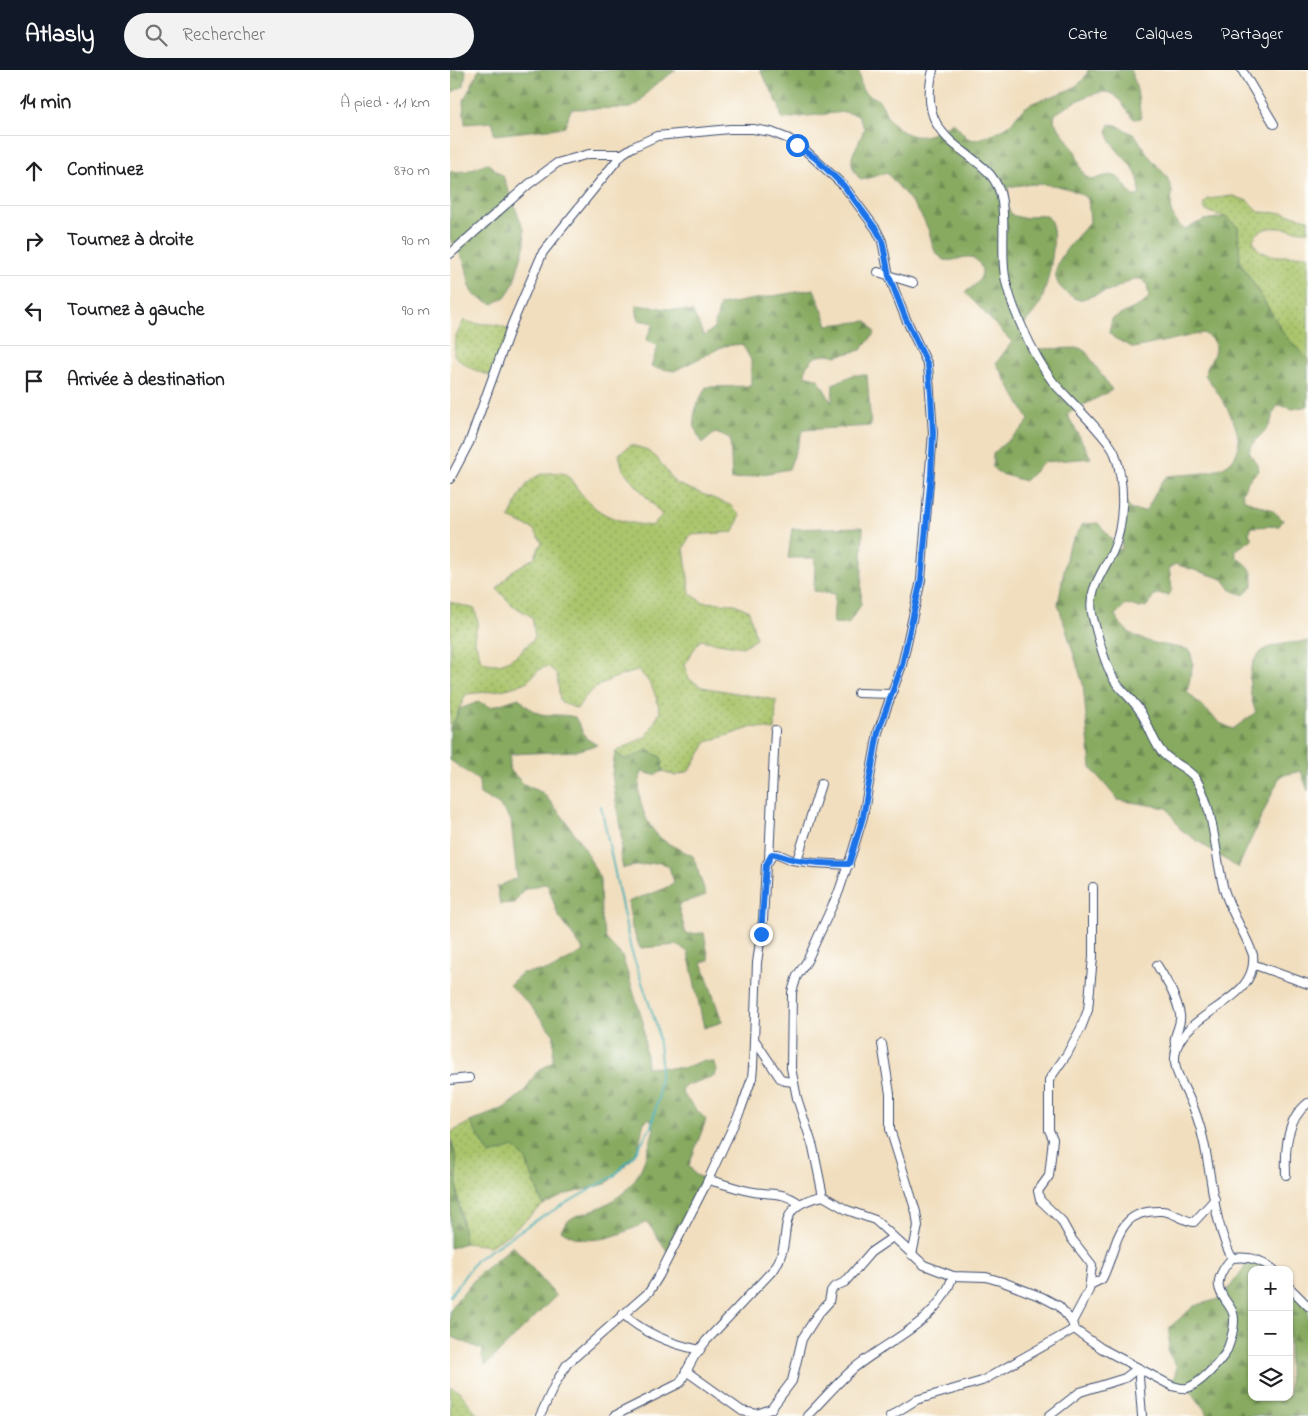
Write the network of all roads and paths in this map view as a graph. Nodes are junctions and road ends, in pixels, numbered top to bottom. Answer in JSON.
{"nodes":[{"id":1,"x":932,"y":70,"type":"edge"},
{"id":2,"x":1242,"y":70,"type":"edge"},
{"id":3,"x":1274,"y":124,"type":"dead end"},
{"id":4,"x":622,"y":154,"type":"junction"},
{"id":5,"x":450,"y":254,"type":"edge"},
{"id":6,"x":878,"y":272,"type":"dead end"},
{"id":7,"x":889,"y":276,"type":"junction"},
{"id":8,"x":913,"y":284,"type":"dead end"},
{"id":9,"x":450,"y":479,"type":"edge"},
{"id":10,"x":858,"y":693,"type":"dead end"},
{"id":11,"x":892,"y":694,"type":"junction"},
{"id":12,"x":775,"y":730,"type":"dead end"},
{"id":13,"x":821,"y":784,"type":"dead end"},
{"id":14,"x":769,"y":859,"type":"junction"},
{"id":15,"x":797,"y":860,"type":"junction"},
{"id":16,"x":849,"y":864,"type":"junction"},
{"id":17,"x":1093,"y":888,"type":"dead end"},
{"id":18,"x":1157,"y":965,"type":"dead end"},
{"id":19,"x":1254,"y":965,"type":"junction"},
{"id":20,"x":1308,"y":984,"type":"edge"},
{"id":21,"x":755,"y":1041,"type":"junction"},
{"id":22,"x":882,"y":1044,"type":"dead end"},
{"id":23,"x":1176,"y":1049,"type":"junction"},
{"id":24,"x":469,"y":1078,"type":"dead end"},
{"id":25,"x":450,"y":1080,"type":"edge"},
{"id":26,"x":794,"y":1082,"type":"junction"},
{"id":27,"x":1308,"y":1103,"type":"edge"},
{"id":28,"x":1286,"y":1175,"type":"dead end"},
{"id":29,"x":708,"y":1180,"type":"junction"},
{"id":30,"x":823,"y":1196,"type":"junction"},
{"id":31,"x":1215,"y":1199,"type":"junction"},
{"id":32,"x":799,"y":1203,"type":"junction"},
{"id":33,"x":893,"y":1237,"type":"junction"},
{"id":34,"x":912,"y":1255,"type":"junction"},
{"id":35,"x":1232,"y":1258,"type":"junction"},
{"id":36,"x":1269,"y":1266,"type":"edge"},
{"id":37,"x":953,"y":1276,"type":"junction"},
{"id":38,"x":1090,"y":1285,"type":"junction"},
{"id":39,"x":1293,"y":1291,"type":"edge"},
{"id":40,"x":1308,"y":1306,"type":"edge"},
{"id":41,"x":623,"y":1314,"type":"junction"},
{"id":42,"x":1073,"y":1326,"type":"junction"},
{"id":43,"x":700,"y":1350,"type":"junction"},
{"id":44,"x":1139,"y":1369,"type":"junction"},
{"id":45,"x":686,"y":1371,"type":"junction"},
{"id":46,"x":540,"y":1416,"type":"edge"},
{"id":47,"x":614,"y":1416,"type":"edge"},
{"id":48,"x":807,"y":1416,"type":"edge"},
{"id":49,"x":890,"y":1416,"type":"edge"},
{"id":50,"x":1049,"y":1416,"type":"edge"},
{"id":51,"x":1142,"y":1416,"type":"edge"}],
"edges":[{"from":1,"to":19,"type":"street"},
{"from":2,"to":3,"type":"street"},
{"from":4,"to":5,"type":"street"},
{"from":4,"to":7,"type":"street"},
{"from":4,"to":9,"type":"street"},
{"from":6,"to":7,"type":"street"},
{"from":7,"to":8,"type":"street"},
{"from":7,"to":11,"type":"street"},
{"from":10,"to":11,"type":"street"},
{"from":11,"to":16,"type":"street"},
{"from":12,"to":14,"type":"street"},
{"from":13,"to":15,"type":"street"},
{"from":14,"to":15,"type":"street"},
{"from":14,"to":21,"type":"street"},
{"from":15,"to":16,"type":"street"},
{"from":16,"to":26,"type":"street"},
{"from":17,"to":38,"type":"street"},
{"from":18,"to":23,"type":"street"},
{"from":19,"to":20,"type":"street"},
{"from":19,"to":23,"type":"street"},
{"from":21,"to":26,"type":"street"},
{"from":21,"to":29,"type":"street"},
{"from":22,"to":34,"type":"street"},
{"from":23,"to":31,"type":"street"},
{"from":24,"to":25,"type":"street"},
{"from":26,"to":30,"type":"street"},
{"from":27,"to":28,"type":"street"},
{"from":29,"to":32,"type":"street"},
{"from":29,"to":41,"type":"street"},
{"from":30,"to":32,"type":"street"},
{"from":30,"to":33,"type":"street"},
{"from":31,"to":35,"type":"street"},
{"from":31,"to":38,"type":"street"},
{"from":32,"to":43,"type":"street"},
{"from":33,"to":34,"type":"street"},
{"from":33,"to":45,"type":"street"},
{"from":34,"to":37,"type":"street"},
{"from":35,"to":36,"type":"street"},
{"from":35,"to":44,"type":"street"},
{"from":37,"to":42,"type":"street"},
{"from":37,"to":48,"type":"street"},
{"from":38,"to":42,"type":"street"},
{"from":39,"to":40,"type":"street"},
{"from":41,"to":43,"type":"street"},
{"from":41,"to":46,"type":"street"},
{"from":42,"to":44,"type":"street"},
{"from":42,"to":49,"type":"street"},
{"from":43,"to":45,"type":"street"},
{"from":44,"to":50,"type":"street"},
{"from":44,"to":51,"type":"street"},
{"from":45,"to":47,"type":"street"}]}
